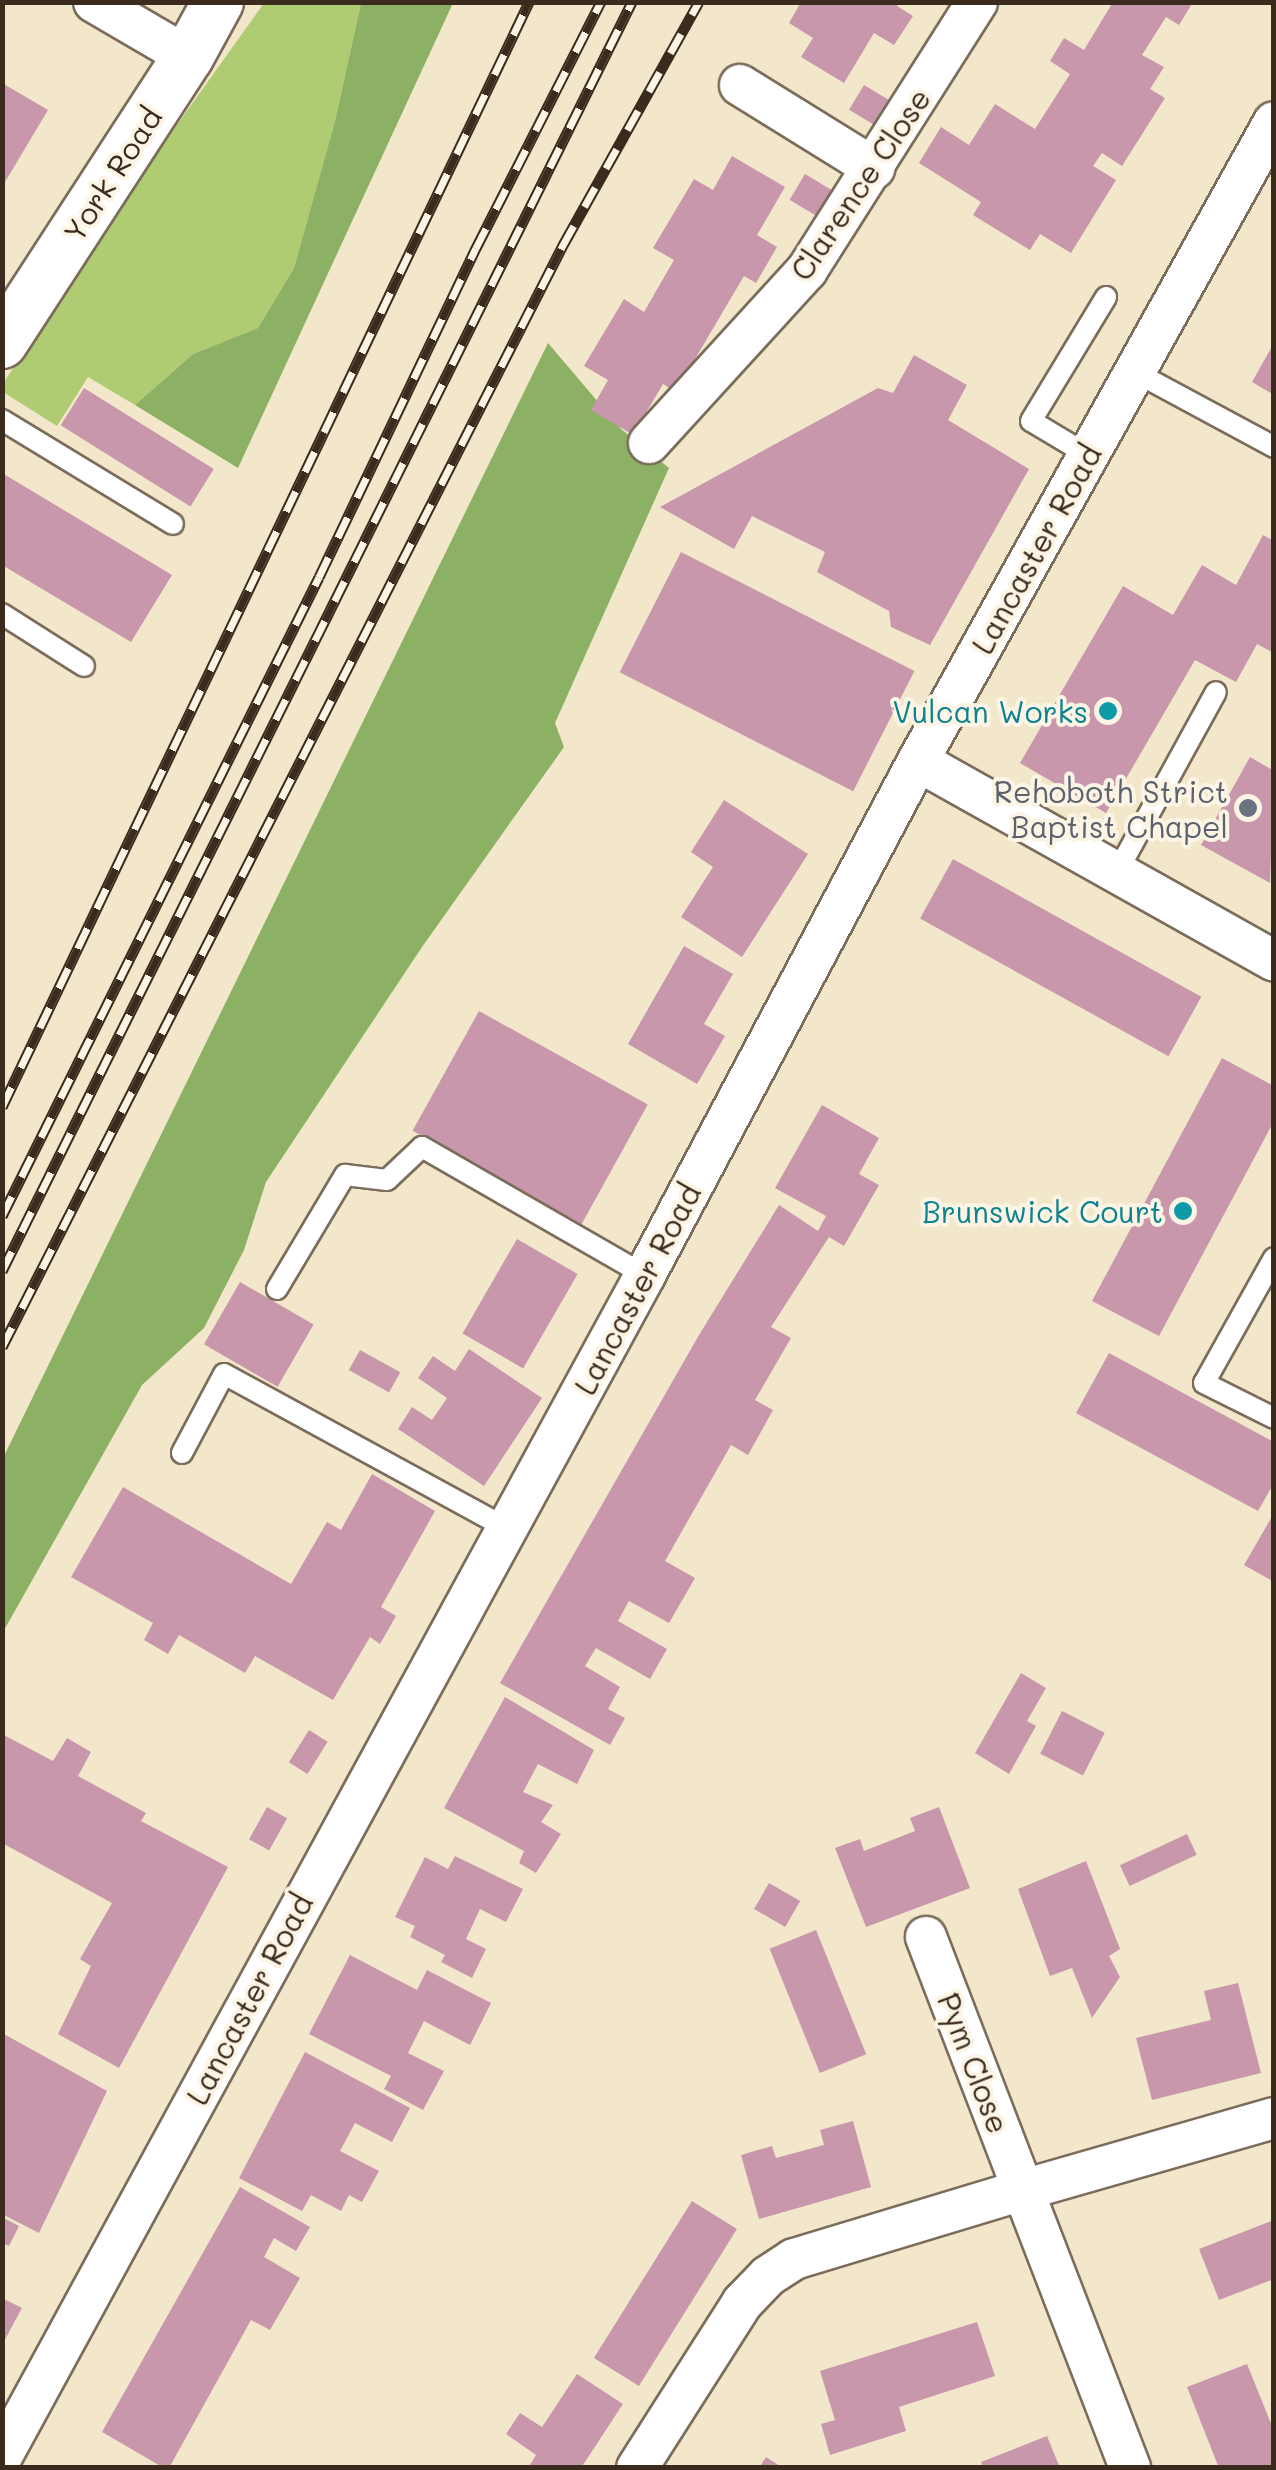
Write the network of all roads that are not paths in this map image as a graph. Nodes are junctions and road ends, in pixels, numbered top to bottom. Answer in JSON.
{"nodes":[{"id":1,"x":94,"y":2,"type":"edge"},
{"id":2,"x":218,"y":2,"type":"edge"},
{"id":3,"x":977,"y":2,"type":"edge"},
{"id":4,"x":188,"y":57,"type":"junction"},
{"id":5,"x":740,"y":84,"type":"dead end"},
{"id":6,"x":1274,"y":122,"type":"edge"},
{"id":7,"x":874,"y":168,"type":"junction"},
{"id":8,"x":1106,"y":298,"type":"dead end"},
{"id":9,"x":2,"y":343,"type":"edge"},
{"id":10,"x":1134,"y":372,"type":"junction"},
{"id":11,"x":2,"y":420,"type":"edge"},
{"id":12,"x":648,"y":444,"type":"dead end"},
{"id":13,"x":1274,"y":447,"type":"edge"},
{"id":14,"x":1088,"y":455,"type":"junction"},
{"id":15,"x":173,"y":524,"type":"dead end"},
{"id":16,"x":2,"y":614,"type":"edge"},
{"id":17,"x":84,"y":666,"type":"dead end"},
{"id":18,"x":1216,"y":692,"type":"dead end"},
{"id":19,"x":918,"y":761,"type":"junction"},
{"id":20,"x":1117,"y":872,"type":"junction"},
{"id":21,"x":1274,"y":960,"type":"edge"},
{"id":22,"x":1274,"y":1258,"type":"edge"},
{"id":23,"x":645,"y":1275,"type":"junction"},
{"id":24,"x":277,"y":1289,"type":"dead end"},
{"id":25,"x":1274,"y":1418,"type":"edge"},
{"id":26,"x":182,"y":1452,"type":"dead end"},
{"id":27,"x":506,"y":1528,"type":"junction"},
{"id":28,"x":926,"y":1937,"type":"dead end"},
{"id":29,"x":1274,"y":2118,"type":"edge"},
{"id":30,"x":1023,"y":2190,"type":"junction"},
{"id":31,"x":2,"y":2456,"type":"edge"},
{"id":32,"x":637,"y":2468,"type":"edge"},
{"id":33,"x":1130,"y":2468,"type":"edge"}],
"edges":[{"from":1,"to":4,"type":"street"},
{"from":2,"to":4,"type":"street","name":"York Road"},
{"from":3,"to":7,"type":"street","name":"Clarence Close"},
{"from":4,"to":9,"type":"street","name":"York Road"},
{"from":5,"to":7,"type":"street"},
{"from":6,"to":10,"type":"street","name":"Lancaster Road"},
{"from":7,"to":12,"type":"street","name":"Clarence Close"},
{"from":8,"to":14,"type":"lane"},
{"from":10,"to":13,"type":"lane"},
{"from":10,"to":14,"type":"street","name":"Lancaster Road"},
{"from":11,"to":15,"type":"lane"},
{"from":14,"to":19,"type":"street","name":"Lancaster Road"},
{"from":16,"to":17,"type":"lane"},
{"from":18,"to":20,"type":"lane"},
{"from":19,"to":20,"type":"street"},
{"from":19,"to":23,"type":"street","name":"Lancaster Road"},
{"from":20,"to":21,"type":"street"},
{"from":22,"to":25,"type":"lane"},
{"from":23,"to":24,"type":"lane"},
{"from":23,"to":27,"type":"street","name":"Lancaster Road"},
{"from":26,"to":27,"type":"lane"},
{"from":27,"to":31,"type":"street","name":"Lancaster Road"},
{"from":28,"to":30,"type":"street","name":"Pym Close"},
{"from":29,"to":30,"type":"street"},
{"from":30,"to":32,"type":"street"},
{"from":30,"to":33,"type":"street","name":"Pym Close"}]}
